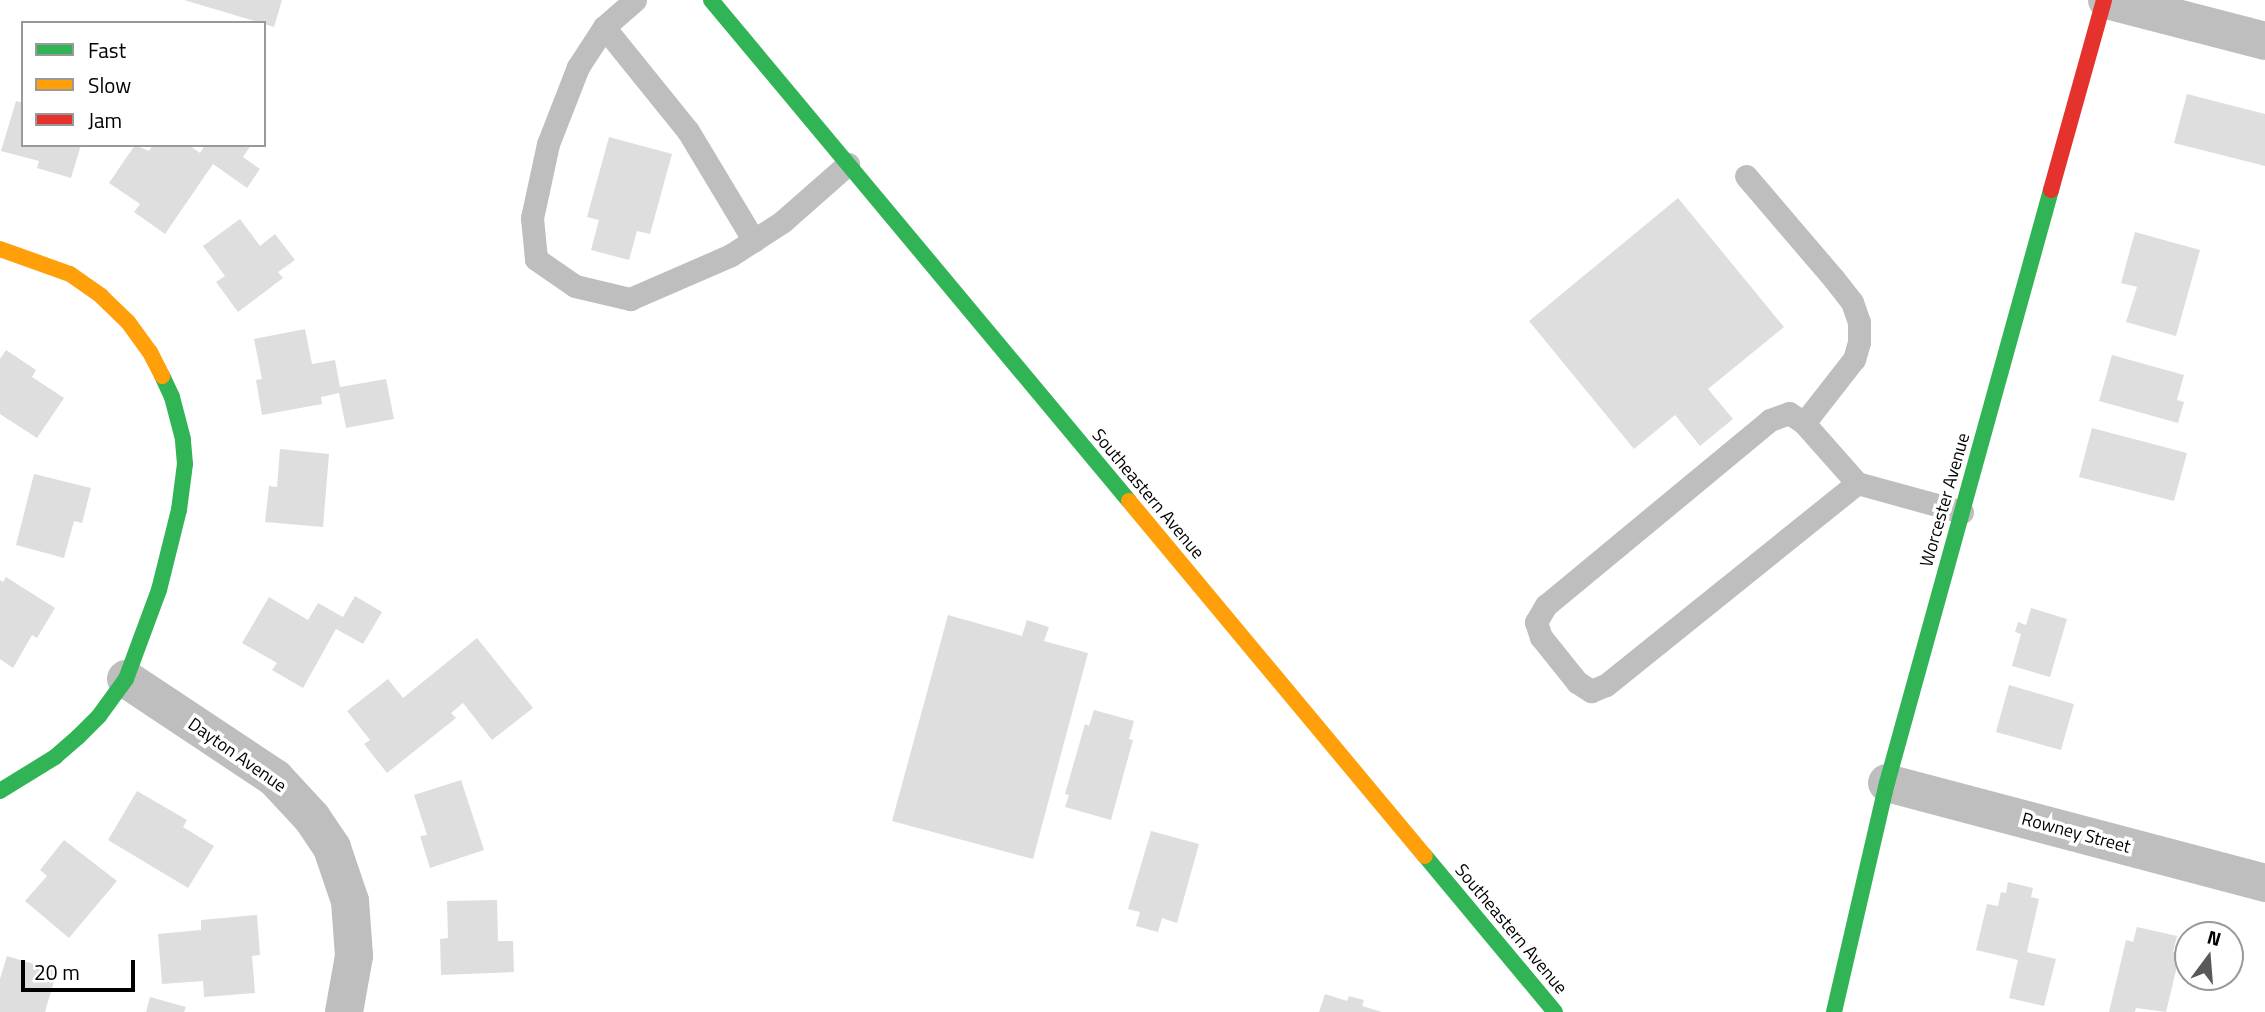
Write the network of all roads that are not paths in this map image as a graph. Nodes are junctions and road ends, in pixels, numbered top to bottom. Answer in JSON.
{"nodes":[{"id":1,"x":635,"y":0,"type":"edge"},
{"id":2,"x":711,"y":0,"type":"edge"},
{"id":3,"x":2106,"y":0,"type":"edge"},
{"id":4,"x":604,"y":27,"type":"junction"},
{"id":5,"x":2265,"y":41,"type":"edge"},
{"id":6,"x":848,"y":164,"type":"junction"},
{"id":7,"x":1746,"y":176,"type":"dead end"},
{"id":8,"x":754,"y":241,"type":"junction"},
{"id":9,"x":0,"y":249,"type":"edge"},
{"id":10,"x":1804,"y":423,"type":"junction"},
{"id":11,"x":1857,"y":483,"type":"junction"},
{"id":12,"x":1962,"y":512,"type":"junction"},
{"id":13,"x":126,"y":680,"type":"junction"},
{"id":14,"x":1887,"y":782,"type":"junction"},
{"id":15,"x":0,"y":791,"type":"edge"},
{"id":16,"x":2265,"y":883,"type":"edge"},
{"id":17,"x":344,"y":1012,"type":"edge"},
{"id":18,"x":1555,"y":1012,"type":"edge"},
{"id":19,"x":1834,"y":1012,"type":"edge"}],
"edges":[{"from":1,"to":4,"type":"lane"},
{"from":2,"to":6,"type":"street","name":"Southeastern Avenue"},
{"from":3,"to":5,"type":"street"},
{"from":3,"to":12,"type":"street","name":"Worcester Avenue"},
{"from":4,"to":8,"type":"lane"},
{"from":4,"to":8,"type":"lane"},
{"from":6,"to":8,"type":"lane"},
{"from":6,"to":18,"type":"street","name":"Southeastern Avenue"},
{"from":7,"to":10,"type":"lane"},
{"from":9,"to":13,"type":"street"},
{"from":10,"to":11,"type":"lane"},
{"from":10,"to":11,"type":"lane"},
{"from":11,"to":12,"type":"lane"},
{"from":12,"to":14,"type":"street","name":"Worcester Avenue"},
{"from":13,"to":15,"type":"street"},
{"from":13,"to":17,"type":"street","name":"Dayton Avenue"},
{"from":14,"to":16,"type":"street","name":"Rowney Street"},
{"from":14,"to":19,"type":"street","name":"Worcester Avenue"}]}
